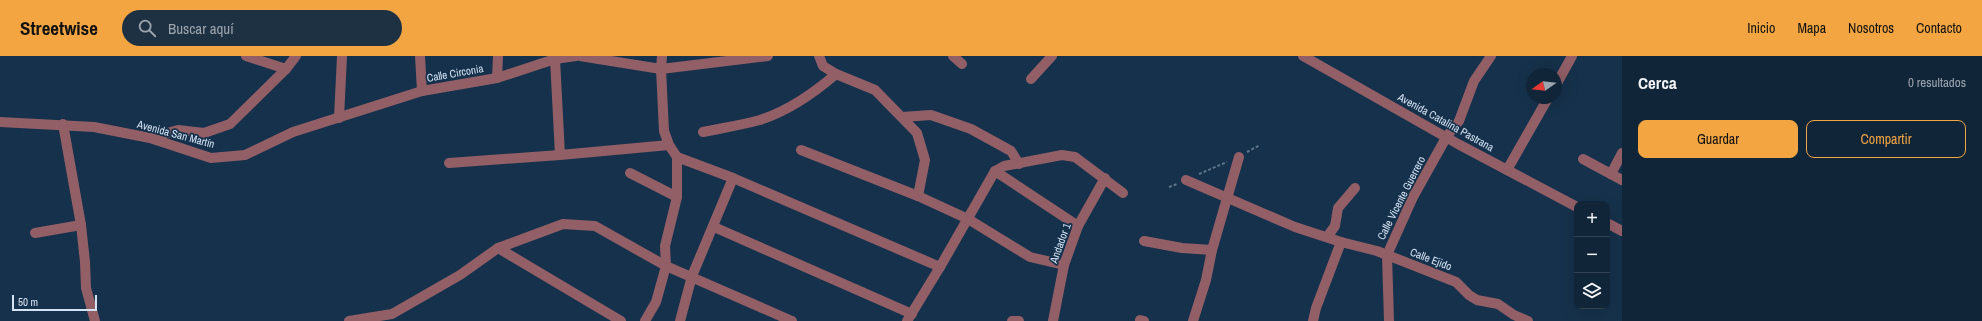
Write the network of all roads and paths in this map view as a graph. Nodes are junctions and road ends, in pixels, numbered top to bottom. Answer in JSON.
{"nodes":[{"id":1,"x":246,"y":56,"type":"edge"},
{"id":2,"x":296,"y":56,"type":"edge"},
{"id":3,"x":342,"y":56,"type":"edge"},
{"id":4,"x":420,"y":56,"type":"edge"},
{"id":5,"x":498,"y":56,"type":"edge"},
{"id":6,"x":576,"y":56,"type":"edge"},
{"id":7,"x":580,"y":56,"type":"edge"},
{"id":8,"x":662,"y":56,"type":"edge"},
{"id":9,"x":768,"y":56,"type":"edge"},
{"id":10,"x":819,"y":56,"type":"edge"},
{"id":11,"x":953,"y":56,"type":"edge"},
{"id":12,"x":1052,"y":56,"type":"edge"},
{"id":13,"x":1303,"y":56,"type":"edge"},
{"id":14,"x":1492,"y":56,"type":"edge"},
{"id":15,"x":1572,"y":56,"type":"edge"},
{"id":16,"x":744,"y":58,"type":"edge"},
{"id":17,"x":556,"y":59,"type":"junction"},
{"id":18,"x":962,"y":64,"type":"dead end"},
{"id":19,"x":286,"y":69,"type":"junction"},
{"id":20,"x":661,"y":69,"type":"junction"},
{"id":21,"x":836,"y":74,"type":"junction"},
{"id":22,"x":1562,"y":74,"type":"edge"},
{"id":23,"x":496,"y":78,"type":"junction"},
{"id":24,"x":1031,"y":78,"type":"dead end"},
{"id":25,"x":422,"y":91,"type":"junction"},
{"id":26,"x":1545,"y":104,"type":"edge"},
{"id":27,"x":902,"y":117,"type":"junction"},
{"id":28,"x":339,"y":118,"type":"junction"},
{"id":29,"x":0,"y":122,"type":"edge"},
{"id":30,"x":63,"y":124,"type":"junction"},
{"id":31,"x":703,"y":132,"type":"dead end"},
{"id":32,"x":1447,"y":136,"type":"junction"},
{"id":33,"x":150,"y":138,"type":"junction"},
{"id":34,"x":669,"y":145,"type":"junction"},
{"id":35,"x":801,"y":150,"type":"dead end"},
{"id":36,"x":1622,"y":153,"type":"edge"},
{"id":37,"x":560,"y":155,"type":"junction"},
{"id":38,"x":677,"y":157,"type":"junction"},
{"id":39,"x":1239,"y":157,"type":"dead end"},
{"id":40,"x":1583,"y":159,"type":"dead end"},
{"id":41,"x":449,"y":163,"type":"dead end"},
{"id":42,"x":1019,"y":164,"type":"junction"},
{"id":43,"x":1507,"y":170,"type":"junction"},
{"id":44,"x":995,"y":171,"type":"junction"},
{"id":45,"x":630,"y":173,"type":"dead end"},
{"id":46,"x":1611,"y":174,"type":"junction"},
{"id":47,"x":733,"y":178,"type":"junction"},
{"id":48,"x":1105,"y":178,"type":"junction"},
{"id":49,"x":1186,"y":180,"type":"dead end"},
{"id":50,"x":1622,"y":180,"type":"edge"},
{"id":51,"x":1354,"y":188,"type":"dead end"},
{"id":52,"x":1123,"y":193,"type":"dead end"},
{"id":53,"x":918,"y":196,"type":"junction"},
{"id":54,"x":677,"y":197,"type":"junction"},
{"id":55,"x":1228,"y":198,"type":"junction"},
{"id":56,"x":1574,"y":205,"type":"edge"},
{"id":57,"x":968,"y":219,"type":"junction"},
{"id":58,"x":81,"y":224,"type":"junction"},
{"id":59,"x":1610,"y":225,"type":"edge"},
{"id":60,"x":1078,"y":226,"type":"junction"},
{"id":61,"x":714,"y":227,"type":"junction"},
{"id":62,"x":35,"y":232,"type":"dead end"},
{"id":63,"x":1622,"y":232,"type":"edge"},
{"id":64,"x":1327,"y":237,"type":"junction"},
{"id":65,"x":1144,"y":241,"type":"dead end"},
{"id":66,"x":1341,"y":242,"type":"junction"},
{"id":67,"x":498,"y":248,"type":"junction"},
{"id":68,"x":1212,"y":250,"type":"junction"},
{"id":69,"x":1387,"y":255,"type":"junction"},
{"id":70,"x":1064,"y":265,"type":"junction"},
{"id":71,"x":666,"y":266,"type":"junction"},
{"id":72,"x":940,"y":268,"type":"junction"},
{"id":73,"x":692,"y":276,"type":"junction"},
{"id":74,"x":910,"y":317,"type":"edge"},
{"id":75,"x":1512,"y":318,"type":"edge"},
{"id":76,"x":95,"y":321,"type":"edge"},
{"id":77,"x":349,"y":321,"type":"edge"},
{"id":78,"x":621,"y":321,"type":"edge"},
{"id":79,"x":645,"y":321,"type":"edge"},
{"id":80,"x":680,"y":321,"type":"edge"},
{"id":81,"x":792,"y":321,"type":"edge"},
{"id":82,"x":1012,"y":321,"type":"edge"},
{"id":83,"x":1018,"y":321,"type":"edge"},
{"id":84,"x":1053,"y":321,"type":"edge"},
{"id":85,"x":1193,"y":321,"type":"edge"},
{"id":86,"x":1313,"y":321,"type":"edge"},
{"id":87,"x":1389,"y":321,"type":"edge"},
{"id":88,"x":1528,"y":321,"type":"edge"}],
"edges":[{"from":1,"to":19,"type":"street"},
{"from":2,"to":19,"type":"street"},
{"from":3,"to":28,"type":"street"},
{"from":4,"to":25,"type":"street"},
{"from":5,"to":23,"type":"street"},
{"from":6,"to":17,"type":"street","name":"Calle Circonia"},
{"from":7,"to":20,"type":"street"},
{"from":8,"to":20,"type":"street"},
{"from":9,"to":16,"type":"street"},
{"from":10,"to":21,"type":"street"},
{"from":11,"to":18,"type":"street"},
{"from":12,"to":24,"type":"street"},
{"from":13,"to":32,"type":"street","name":"Avenida Catalina Pastrana"},
{"from":14,"to":32,"type":"street","name":"Calle Vicente Guerrero"},
{"from":15,"to":22,"type":"street"},
{"from":16,"to":20,"type":"street"},
{"from":17,"to":23,"type":"street","name":"Calle Circonia"},
{"from":17,"to":37,"type":"street"},
{"from":19,"to":33,"type":"street"},
{"from":20,"to":34,"type":"street"},
{"from":21,"to":27,"type":"street"},
{"from":21,"to":31,"type":"street"},
{"from":23,"to":25,"type":"street","name":"Calle Circonia"},
{"from":25,"to":28,"type":"street","name":"Calle Circonia"},
{"from":26,"to":43,"type":"street"},
{"from":27,"to":42,"type":"street"},
{"from":27,"to":53,"type":"street"},
{"from":28,"to":33,"type":"street","name":"Avenida San Martín"},
{"from":29,"to":30,"type":"street","name":"Avenida San Martín"},
{"from":30,"to":33,"type":"street","name":"Avenida San Martín"},
{"from":30,"to":58,"type":"street"},
{"from":32,"to":43,"type":"street","name":"Avenida Catalina Pastrana"},
{"from":32,"to":69,"type":"street","name":"Calle Vicente Guerrero"},
{"from":34,"to":37,"type":"street"},
{"from":34,"to":38,"type":"street"},
{"from":35,"to":53,"type":"street"},
{"from":36,"to":46,"type":"street"},
{"from":37,"to":41,"type":"street"},
{"from":38,"to":47,"type":"street"},
{"from":38,"to":54,"type":"street"},
{"from":39,"to":55,"type":"street"},
{"from":40,"to":46,"type":"street"},
{"from":42,"to":44,"type":"street"},
{"from":42,"to":48,"type":"street"},
{"from":43,"to":56,"type":"street","name":"Avenida Catalina Pastrana"},
{"from":44,"to":57,"type":"street"},
{"from":44,"to":60,"type":"street"},
{"from":45,"to":54,"type":"street"},
{"from":46,"to":50,"type":"street"},
{"from":47,"to":61,"type":"street"},
{"from":47,"to":72,"type":"street"},
{"from":48,"to":52,"type":"street"},
{"from":48,"to":60,"type":"street","name":"Andador 1"},
{"from":49,"to":55,"type":"street","name":"Calle Ejido"},
{"from":51,"to":64,"type":"street"},
{"from":53,"to":57,"type":"street"},
{"from":54,"to":71,"type":"street"},
{"from":55,"to":64,"type":"street","name":"Calle Ejido"},
{"from":55,"to":68,"type":"street"},
{"from":57,"to":70,"type":"street"},
{"from":57,"to":72,"type":"street"},
{"from":58,"to":62,"type":"street"},
{"from":58,"to":76,"type":"street"},
{"from":59,"to":63,"type":"street"},
{"from":60,"to":70,"type":"street","name":"Andador 1"},
{"from":61,"to":73,"type":"street"},
{"from":61,"to":74,"type":"street"},
{"from":64,"to":66,"type":"street","name":"Calle Ejido"},
{"from":65,"to":68,"type":"street"},
{"from":66,"to":69,"type":"street","name":"Calle Ejido"},
{"from":66,"to":86,"type":"street"},
{"from":67,"to":71,"type":"street"},
{"from":67,"to":77,"type":"street"},
{"from":67,"to":78,"type":"street"},
{"from":68,"to":85,"type":"street"},
{"from":69,"to":75,"type":"street","name":"Calle Ejido"},
{"from":69,"to":87,"type":"street","name":"Calle Vicente Guerrero"},
{"from":70,"to":84,"type":"street","name":"Andador 1"},
{"from":71,"to":73,"type":"street"},
{"from":71,"to":79,"type":"street"},
{"from":72,"to":74,"type":"street"},
{"from":73,"to":80,"type":"street"},
{"from":73,"to":81,"type":"street"},
{"from":75,"to":88,"type":"street","name":"Calle Ejido"},
{"from":82,"to":83,"type":"street"}]}
